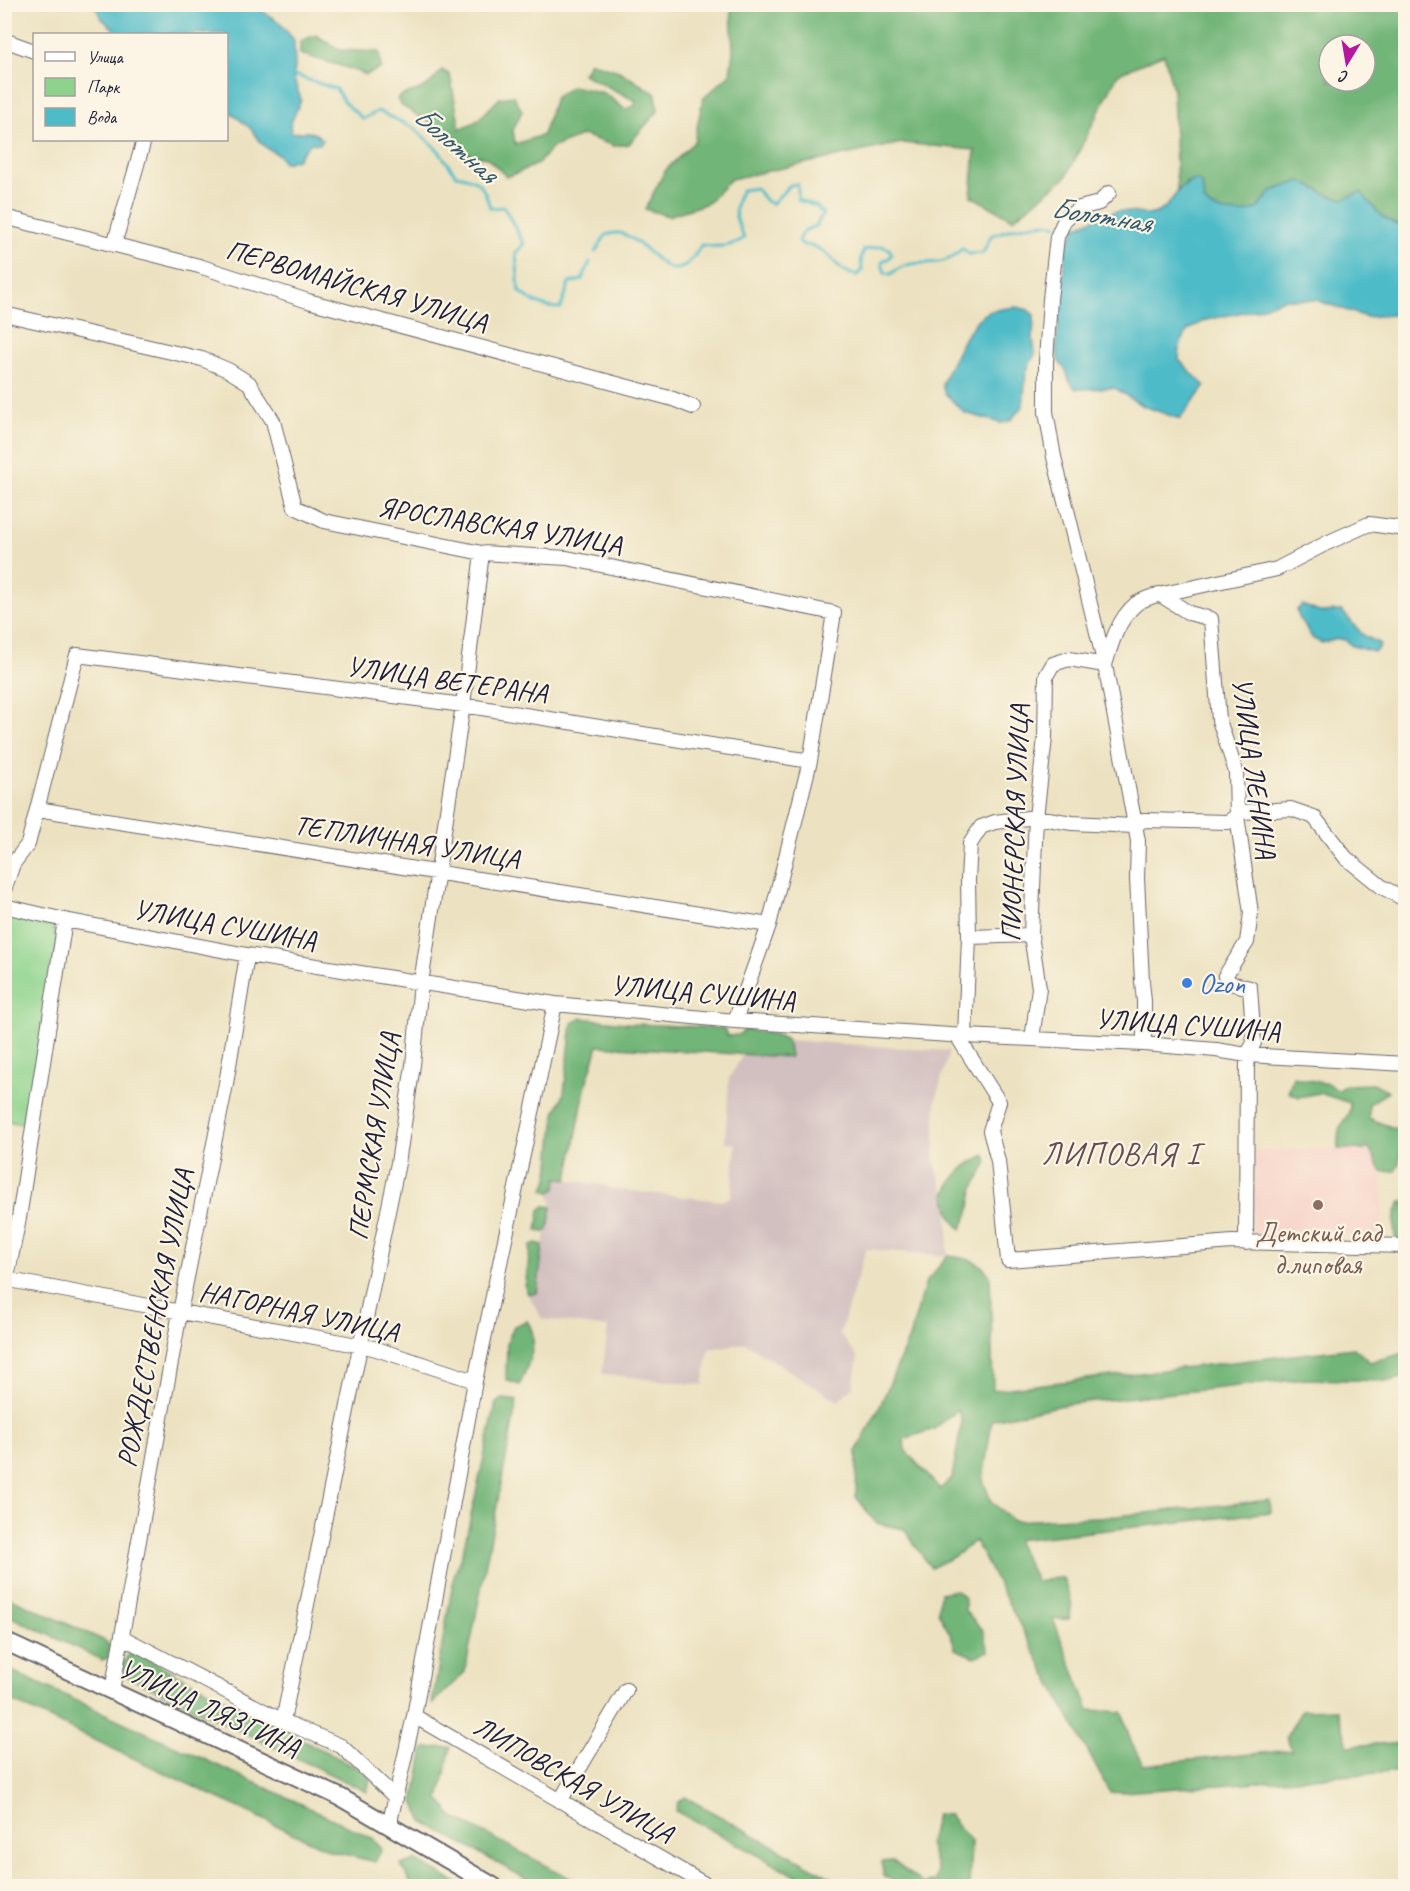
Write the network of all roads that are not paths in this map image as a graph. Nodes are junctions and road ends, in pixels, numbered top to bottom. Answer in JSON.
{"nodes":[{"id":1,"x":4,"y":40,"type":"edge"},
{"id":2,"x":33,"y":51,"type":"edge"},
{"id":3,"x":144,"y":141,"type":"edge"},
{"id":4,"x":1109,"y":193,"type":"dead end"},
{"id":5,"x":4,"y":217,"type":"edge"},
{"id":6,"x":114,"y":245,"type":"junction"},
{"id":7,"x":4,"y":314,"type":"edge"},
{"id":8,"x":693,"y":407,"type":"dead end"},
{"id":9,"x":1406,"y":529,"type":"edge"},
{"id":10,"x":482,"y":553,"type":"junction"},
{"id":11,"x":1159,"y":594,"type":"junction"},
{"id":12,"x":1105,"y":665,"type":"junction"},
{"id":13,"x":463,"y":705,"type":"junction"},
{"id":14,"x":810,"y":761,"type":"junction"},
{"id":15,"x":37,"y":809,"type":"junction"},
{"id":16,"x":1237,"y":816,"type":"junction"},
{"id":17,"x":1036,"y":817,"type":"junction"},
{"id":18,"x":1134,"y":826,"type":"junction"},
{"id":19,"x":439,"y":872,"type":"junction"},
{"id":20,"x":4,"y":890,"type":"edge"},
{"id":21,"x":1406,"y":900,"type":"edge"},
{"id":22,"x":4,"y":906,"type":"edge"},
{"id":23,"x":65,"y":920,"type":"junction"},
{"id":24,"x":769,"y":925,"type":"junction"},
{"id":25,"x":1031,"y":935,"type":"junction"},
{"id":26,"x":969,"y":937,"type":"junction"},
{"id":27,"x":247,"y":956,"type":"junction"},
{"id":28,"x":421,"y":983,"type":"junction"},
{"id":29,"x":555,"y":1004,"type":"junction"},
{"id":30,"x":735,"y":1021,"type":"junction"},
{"id":31,"x":961,"y":1036,"type":"junction"},
{"id":32,"x":1032,"y":1039,"type":"junction"},
{"id":33,"x":1144,"y":1044,"type":"junction"},
{"id":34,"x":1246,"y":1054,"type":"junction"},
{"id":35,"x":1406,"y":1064,"type":"edge"},
{"id":36,"x":1246,"y":1243,"type":"junction"},
{"id":37,"x":1406,"y":1246,"type":"edge"},
{"id":38,"x":5,"y":1283,"type":"edge"},
{"id":39,"x":180,"y":1312,"type":"junction"},
{"id":40,"x":361,"y":1346,"type":"junction"},
{"id":41,"x":475,"y":1381,"type":"junction"},
{"id":42,"x":122,"y":1636,"type":"junction"},
{"id":43,"x":4,"y":1641,"type":"edge"},
{"id":44,"x":626,"y":1690,"type":"dead end"},
{"id":45,"x":112,"y":1691,"type":"junction"},
{"id":46,"x":414,"y":1716,"type":"junction"},
{"id":47,"x":283,"y":1721,"type":"junction"},
{"id":48,"x":396,"y":1798,"type":"junction"},
{"id":49,"x":560,"y":1801,"type":"junction"},
{"id":50,"x":391,"y":1827,"type":"junction"},
{"id":51,"x":493,"y":1887,"type":"edge"},
{"id":52,"x":708,"y":1887,"type":"edge"}],
"edges":[{"from":1,"to":2,"type":"street"},
{"from":3,"to":6,"type":"street"},
{"from":4,"to":12,"type":"street"},
{"from":5,"to":6,"type":"street","name":"ПЕРВОМАЙСКАЯ УЛИЦА"},
{"from":6,"to":8,"type":"street","name":"ПЕРВОМАЙСКАЯ УЛИЦА"},
{"from":7,"to":10,"type":"street","name":"ЯРОСЛАВСКАЯ УЛИЦА"},
{"from":9,"to":11,"type":"street"},
{"from":10,"to":13,"type":"street","name":"ПЕРМСКАЯ УЛИЦА"},
{"from":10,"to":14,"type":"street","name":"ЯРОСЛАВСКАЯ УЛИЦА"},
{"from":11,"to":12,"type":"street"},
{"from":11,"to":16,"type":"street","name":"УЛИЦА ЛЕНИНА"},
{"from":12,"to":17,"type":"street","name":"ПИОНЕРСКАЯ УЛИЦА"},
{"from":12,"to":18,"type":"street"},
{"from":13,"to":14,"type":"street","name":"УЛИЦА ВЕТЕРАНА"},
{"from":13,"to":15,"type":"street","name":"УЛИЦА ВЕТЕРАНА"},
{"from":13,"to":19,"type":"street","name":"ПЕРМСКАЯ УЛИЦА"},
{"from":14,"to":24,"type":"street"},
{"from":15,"to":19,"type":"street","name":"ТЕПЛИЧНАЯ УЛИЦА"},
{"from":15,"to":20,"type":"street"},
{"from":16,"to":18,"type":"street"},
{"from":16,"to":21,"type":"street"},
{"from":16,"to":34,"type":"street","name":"УЛИЦА ЛЕНИНА"},
{"from":17,"to":18,"type":"street"},
{"from":17,"to":25,"type":"street","name":"ПИОНЕРСКАЯ УЛИЦА"},
{"from":17,"to":26,"type":"street"},
{"from":18,"to":33,"type":"street"},
{"from":19,"to":24,"type":"street","name":"ТЕПЛИЧНАЯ УЛИЦА"},
{"from":19,"to":28,"type":"street","name":"ПЕРМСКАЯ УЛИЦА"},
{"from":22,"to":23,"type":"street","name":"УЛИЦА СУШИНА"},
{"from":23,"to":27,"type":"street","name":"УЛИЦА СУШИНА"},
{"from":23,"to":38,"type":"street"},
{"from":24,"to":30,"type":"street"},
{"from":25,"to":26,"type":"street"},
{"from":25,"to":32,"type":"street","name":"ПИОНЕРСКАЯ УЛИЦА"},
{"from":26,"to":31,"type":"street"},
{"from":27,"to":28,"type":"street","name":"УЛИЦА СУШИНА"},
{"from":27,"to":39,"type":"street","name":"РОЖДЕСТВЕНСКАЯ УЛИЦА"},
{"from":28,"to":29,"type":"street","name":"УЛИЦА СУШИНА"},
{"from":28,"to":40,"type":"street","name":"ПЕРМСКАЯ УЛИЦА"},
{"from":29,"to":30,"type":"street","name":"УЛИЦА СУШИНА"},
{"from":29,"to":41,"type":"street"},
{"from":30,"to":31,"type":"street","name":"УЛИЦА СУШИНА"},
{"from":31,"to":32,"type":"street","name":"УЛИЦА СУШИНА"},
{"from":31,"to":36,"type":"street"},
{"from":32,"to":33,"type":"street","name":"УЛИЦА СУШИНА"},
{"from":33,"to":34,"type":"street","name":"УЛИЦА СУШИНА"},
{"from":34,"to":35,"type":"street","name":"УЛИЦА СУШИНА"},
{"from":34,"to":36,"type":"street","name":"УЛИЦА ЛЕНИНА"},
{"from":36,"to":37,"type":"street"},
{"from":38,"to":39,"type":"street","name":"НАГОРНАЯ УЛИЦА"},
{"from":39,"to":40,"type":"street","name":"НАГОРНАЯ УЛИЦА"},
{"from":39,"to":42,"type":"street","name":"РОЖДЕСТВЕНСКАЯ УЛИЦА"},
{"from":40,"to":41,"type":"street","name":"НАГОРНАЯ УЛИЦА"},
{"from":40,"to":47,"type":"street","name":"ПЕРМСКАЯ УЛИЦА"},
{"from":41,"to":46,"type":"street"},
{"from":42,"to":45,"type":"street","name":"РОЖДЕСТВЕНСКАЯ УЛИЦА"},
{"from":42,"to":47,"type":"street"},
{"from":43,"to":45,"type":"main road","name":"УЛИЦА ЛЯЗГИНА"},
{"from":44,"to":49,"type":"street"},
{"from":45,"to":50,"type":"main road","name":"УЛИЦА ЛЯЗГИНА"},
{"from":46,"to":48,"type":"street"},
{"from":46,"to":49,"type":"street","name":"ЛИПОВСКАЯ УЛИЦА"},
{"from":47,"to":48,"type":"street"},
{"from":48,"to":50,"type":"street"},
{"from":49,"to":52,"type":"street","name":"ЛИПОВСКАЯ УЛИЦА"},
{"from":50,"to":51,"type":"main road","name":"УЛИЦА ЛЯЗГИНА"}]}
